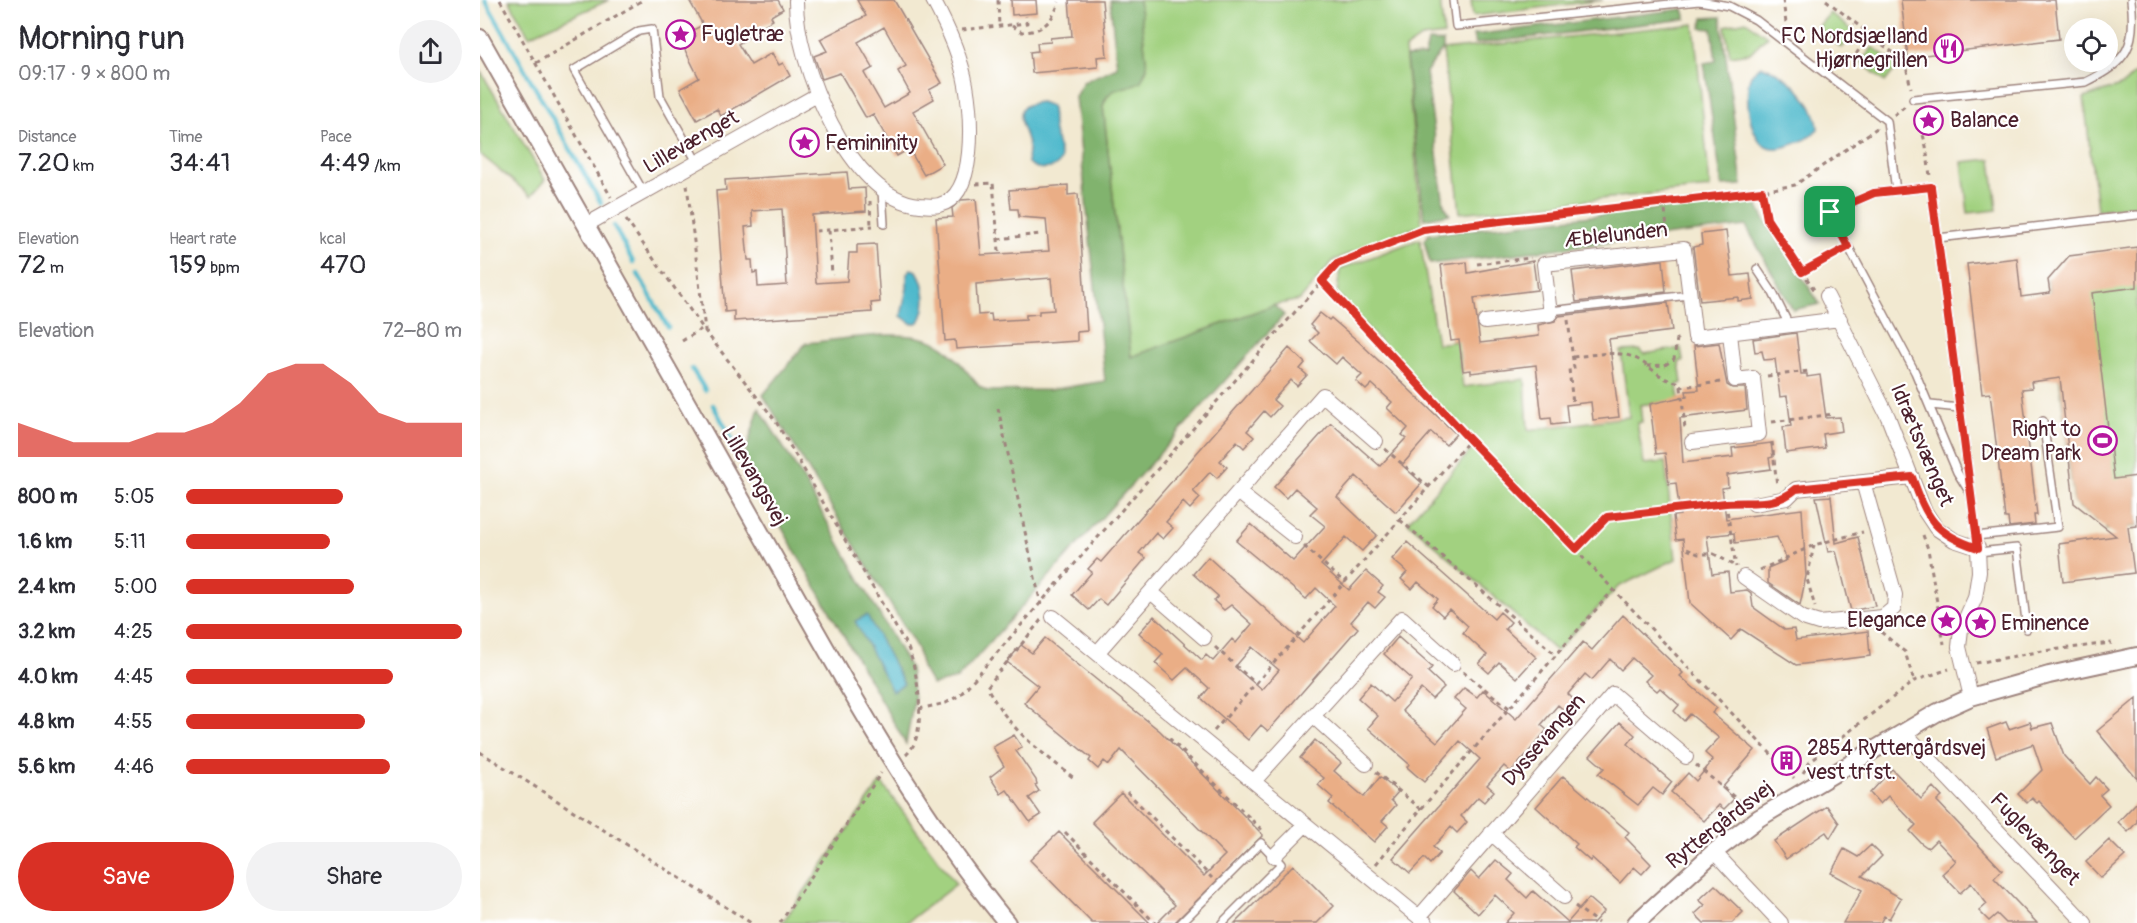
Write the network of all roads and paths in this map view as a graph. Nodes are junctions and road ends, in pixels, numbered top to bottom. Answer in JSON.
{"nodes":[{"id":1,"x":500,"y":0,"type":"edge"},
{"id":2,"x":643,"y":0,"type":"edge"},
{"id":3,"x":796,"y":0,"type":"edge"},
{"id":4,"x":933,"y":0,"type":"edge"},
{"id":5,"x":998,"y":0,"type":"edge"},
{"id":6,"x":1453,"y":0,"type":"edge"},
{"id":7,"x":1783,"y":0,"type":"edge"},
{"id":8,"x":1826,"y":0,"type":"edge"},
{"id":9,"x":2131,"y":0,"type":"edge"},
{"id":10,"x":1059,"y":2,"type":"dead end"},
{"id":11,"x":1026,"y":16,"type":"dead end"},
{"id":12,"x":1011,"y":26,"type":"junction"},
{"id":13,"x":999,"y":27,"type":"junction"},
{"id":14,"x":948,"y":31,"type":"junction"},
{"id":15,"x":1868,"y":35,"type":"junction"},
{"id":16,"x":480,"y":38,"type":"edge"},
{"id":17,"x":1786,"y":44,"type":"junction"},
{"id":18,"x":535,"y":63,"type":"junction"},
{"id":19,"x":1827,"y":75,"type":"junction"},
{"id":20,"x":817,"y":95,"type":"junction"},
{"id":21,"x":1913,"y":99,"type":"junction"},
{"id":22,"x":1887,"y":121,"type":"junction"},
{"id":23,"x":691,"y":165,"type":"junction"},
{"id":24,"x":960,"y":184,"type":"junction"},
{"id":25,"x":1931,"y":187,"type":"junction"},
{"id":26,"x":882,"y":190,"type":"junction"},
{"id":27,"x":1762,"y":191,"type":"junction"},
{"id":28,"x":1896,"y":191,"type":"junction"},
{"id":29,"x":644,"y":193,"type":"junction"},
{"id":30,"x":1664,"y":202,"type":"junction"},
{"id":31,"x":617,"y":208,"type":"junction"},
{"id":32,"x":2137,"y":215,"type":"edge"},
{"id":33,"x":884,"y":224,"type":"joint"},
{"id":34,"x":586,"y":225,"type":"junction"},
{"id":35,"x":829,"y":230,"type":"junction"},
{"id":36,"x":816,"y":231,"type":"dead end"},
{"id":37,"x":1040,"y":234,"type":"dead end"},
{"id":38,"x":1938,"y":238,"type":"junction"},
{"id":39,"x":998,"y":239,"type":"junction"},
{"id":40,"x":1848,"y":247,"type":"junction"},
{"id":41,"x":1670,"y":250,"type":"junction"},
{"id":42,"x":999,"y":251,"type":"dead end"},
{"id":43,"x":1476,"y":264,"type":"dead end"},
{"id":44,"x":1544,"y":264,"type":"junction"},
{"id":45,"x":1757,"y":269,"type":"dead end"},
{"id":46,"x":1802,"y":272,"type":"junction"},
{"id":47,"x":832,"y":275,"type":"dead end"},
{"id":48,"x":1322,"y":281,"type":"junction"},
{"id":49,"x":1689,"y":295,"type":"junction"},
{"id":50,"x":1827,"y":296,"type":"joint"},
{"id":51,"x":1567,"y":309,"type":"junction"},
{"id":52,"x":1550,"y":311,"type":"junction"},
{"id":53,"x":1840,"y":319,"type":"junction"},
{"id":54,"x":1485,"y":322,"type":"dead end"},
{"id":55,"x":1789,"y":325,"type":"junction"},
{"id":56,"x":704,"y":329,"type":"junction"},
{"id":57,"x":1730,"y":333,"type":"junction"},
{"id":58,"x":1695,"y":337,"type":"junction"},
{"id":59,"x":682,"y":341,"type":"dead end"},
{"id":60,"x":1573,"y":357,"type":"junction"},
{"id":61,"x":1647,"y":366,"type":"junction"},
{"id":62,"x":1810,"y":371,"type":"dead end"},
{"id":63,"x":1753,"y":378,"type":"junction"},
{"id":64,"x":1735,"y":380,"type":"junction"},
{"id":65,"x":1681,"y":387,"type":"junction"},
{"id":66,"x":1573,"y":404,"type":"dead end"},
{"id":67,"x":1930,"y":405,"type":"junction"},
{"id":68,"x":998,"y":408,"type":"dead end"},
{"id":69,"x":1959,"y":408,"type":"junction"},
{"id":70,"x":1834,"y":414,"type":"dead end"},
{"id":71,"x":2043,"y":421,"type":"dead end"},
{"id":72,"x":1470,"y":440,"type":"junction"},
{"id":73,"x":1376,"y":441,"type":"joint"},
{"id":74,"x":1692,"y":442,"type":"joint"},
{"id":75,"x":1912,"y":477,"type":"junction"},
{"id":76,"x":1863,"y":482,"type":"junction"},
{"id":77,"x":1430,"y":487,"type":"junction"},
{"id":78,"x":1238,"y":492,"type":"junction"},
{"id":79,"x":1970,"y":493,"type":"junction"},
{"id":80,"x":1779,"y":499,"type":"junction"},
{"id":81,"x":1726,"y":503,"type":"junction"},
{"id":82,"x":1754,"y":504,"type":"joint"},
{"id":83,"x":1400,"y":520,"type":"junction"},
{"id":84,"x":1876,"y":529,"type":"junction"},
{"id":85,"x":1921,"y":530,"type":"dead end"},
{"id":86,"x":1294,"y":537,"type":"joint"},
{"id":87,"x":1814,"y":545,"type":"junction"},
{"id":88,"x":1977,"y":545,"type":"junction"},
{"id":89,"x":1576,"y":549,"type":"junction"},
{"id":90,"x":1687,"y":549,"type":"dead end"},
{"id":91,"x":1735,"y":565,"type":"junction"},
{"id":92,"x":1744,"y":577,"type":"junction"},
{"id":93,"x":1345,"y":583,"type":"junction"},
{"id":94,"x":1614,"y":590,"type":"junction"},
{"id":95,"x":1151,"y":592,"type":"junction"},
{"id":96,"x":1040,"y":604,"type":"junction"},
{"id":97,"x":1050,"y":614,"type":"joint"},
{"id":98,"x":1866,"y":619,"type":"junction"},
{"id":99,"x":1819,"y":623,"type":"junction"},
{"id":100,"x":2027,"y":629,"type":"dead end"},
{"id":101,"x":1204,"y":638,"type":"joint"},
{"id":102,"x":1944,"y":647,"type":"dead end"},
{"id":103,"x":1097,"y":653,"type":"junction"},
{"id":104,"x":1556,"y":655,"type":"junction"},
{"id":105,"x":2137,"y":656,"type":"edge"},
{"id":106,"x":1946,"y":658,"type":"dead end"},
{"id":107,"x":1453,"y":664,"type":"joint"},
{"id":108,"x":1948,"y":669,"type":"dead end"},
{"id":109,"x":1914,"y":681,"type":"dead end"},
{"id":110,"x":1256,"y":684,"type":"junction"},
{"id":111,"x":1971,"y":697,"type":"junction"},
{"id":112,"x":1509,"y":708,"type":"junction"},
{"id":113,"x":919,"y":710,"type":"junction"},
{"id":114,"x":1313,"y":716,"type":"junction"},
{"id":115,"x":1904,"y":732,"type":"junction"},
{"id":116,"x":1169,"y":738,"type":"dead end"},
{"id":117,"x":1205,"y":741,"type":"junction"},
{"id":118,"x":912,"y":750,"type":"dead end"},
{"id":119,"x":480,"y":752,"type":"edge"},
{"id":120,"x":1686,"y":757,"type":"joint"},
{"id":121,"x":1366,"y":764,"type":"joint"},
{"id":122,"x":881,"y":775,"type":"dead end"},
{"id":123,"x":1076,"y":779,"type":"dead end"},
{"id":124,"x":1254,"y":781,"type":"junction"},
{"id":125,"x":1798,"y":782,"type":"dead end"},
{"id":126,"x":1127,"y":792,"type":"dead end"},
{"id":127,"x":1421,"y":809,"type":"junction"},
{"id":128,"x":1759,"y":818,"type":"junction"},
{"id":129,"x":1305,"y":825,"type":"junction"},
{"id":130,"x":1065,"y":832,"type":"dead end"},
{"id":131,"x":1491,"y":833,"type":"junction"},
{"id":132,"x":1261,"y":843,"type":"junction"},
{"id":133,"x":1714,"y":852,"type":"junction"},
{"id":134,"x":1274,"y":856,"type":"junction"},
{"id":135,"x":1368,"y":875,"type":"junction"},
{"id":136,"x":1219,"y":885,"type":"junction"},
{"id":137,"x":1564,"y":897,"type":"joint"},
{"id":138,"x":1422,"y":920,"type":"edge"},
{"id":139,"x":751,"y":923,"type":"edge"},
{"id":140,"x":780,"y":923,"type":"edge"},
{"id":141,"x":1007,"y":923,"type":"edge"},
{"id":142,"x":1155,"y":923,"type":"edge"},
{"id":143,"x":1181,"y":923,"type":"edge"},
{"id":144,"x":1221,"y":923,"type":"edge"},
{"id":145,"x":1598,"y":923,"type":"edge"},
{"id":146,"x":1636,"y":923,"type":"edge"},
{"id":147,"x":1781,"y":923,"type":"edge"},
{"id":148,"x":2085,"y":923,"type":"edge"}],
"edges":[{"from":1,"to":18,"type":"path"},
{"from":2,"to":18,"type":"path"},
{"from":3,"to":20,"type":"street"},
{"from":4,"to":14,"type":"street"},
{"from":5,"to":13,"type":"path"},
{"from":6,"to":17,"type":"lane"},
{"from":7,"to":17,"type":"path"},
{"from":8,"to":15,"type":"path"},
{"from":9,"to":21,"type":"lane"},
{"from":10,"to":12,"type":"path"},
{"from":11,"to":12,"type":"path"},
{"from":12,"to":13,"type":"path"},
{"from":13,"to":14,"type":"path"},
{"from":14,"to":24,"type":"street"},
{"from":15,"to":19,"type":"path"},
{"from":15,"to":21,"type":"path"},
{"from":16,"to":34,"type":"street","name":"Lillevangsvej"},
{"from":17,"to":19,"type":"lane"},
{"from":18,"to":31,"type":"path"},
{"from":19,"to":22,"type":"lane"},
{"from":20,"to":23,"type":"street","name":"Lillevænget"},
{"from":20,"to":26,"type":"street"},
{"from":21,"to":22,"type":"path"},
{"from":21,"to":25,"type":"path"},
{"from":22,"to":27,"type":"path"},
{"from":22,"to":28,"type":"lane"},
{"from":23,"to":29,"type":"street","name":"Lillevænget"},
{"from":23,"to":29,"type":"lane"},
{"from":23,"to":56,"type":"path"},
{"from":24,"to":26,"type":"street"},
{"from":24,"to":39,"type":"path"},
{"from":25,"to":28,"type":"lane"},
{"from":25,"to":38,"type":"lane"},
{"from":26,"to":33,"type":"lane"},
{"from":27,"to":30,"type":"path"},
{"from":27,"to":46,"type":"path"},
{"from":28,"to":40,"type":"lane"},
{"from":29,"to":31,"type":"street","name":"Lillevænget"},
{"from":30,"to":41,"type":"path"},
{"from":30,"to":48,"type":"path"},
{"from":31,"to":34,"type":"street","name":"Lillevænget"},
{"from":31,"to":56,"type":"path"},
{"from":32,"to":38,"type":"lane"},
{"from":33,"to":35,"type":"path"},
{"from":34,"to":141,"type":"street","name":"Lillevangsvej"},
{"from":35,"to":36,"type":"path"},
{"from":35,"to":47,"type":"path"},
{"from":37,"to":39,"type":"path"},
{"from":38,"to":69,"type":"lane"},
{"from":39,"to":42,"type":"path"},
{"from":40,"to":46,"type":"path"},
{"from":40,"to":67,"type":"lane"},
{"from":41,"to":44,"type":"street","name":"Æblelunden"},
{"from":41,"to":49,"type":"street","name":"Æblelunden"},
{"from":43,"to":44,"type":"path"},
{"from":44,"to":52,"type":"street","name":"Æblelunden"},
{"from":45,"to":55,"type":"lane"},
{"from":46,"to":50,"type":"path"},
{"from":48,"to":72,"type":"path"},
{"from":48,"to":96,"type":"path"},
{"from":49,"to":51,"type":"lane"},
{"from":49,"to":58,"type":"street","name":"Æblelunden"},
{"from":50,"to":53,"type":"street","name":"Idrætsvænget"},
{"from":51,"to":52,"type":"lane"},
{"from":51,"to":60,"type":"path"},
{"from":52,"to":54,"type":"street"},
{"from":53,"to":55,"type":"street"},
{"from":53,"to":75,"type":"street","name":"Idrætsvænget"},
{"from":55,"to":57,"type":"street"},
{"from":56,"to":59,"type":"path"},
{"from":56,"to":113,"type":"path"},
{"from":57,"to":58,"type":"street"},
{"from":57,"to":64,"type":"street"},
{"from":58,"to":61,"type":"path"},
{"from":60,"to":61,"type":"path"},
{"from":60,"to":66,"type":"path"},
{"from":61,"to":65,"type":"path"},
{"from":62,"to":63,"type":"path"},
{"from":63,"to":64,"type":"street"},
{"from":63,"to":74,"type":"street"},
{"from":64,"to":65,"type":"path"},
{"from":65,"to":74,"type":"path"},
{"from":67,"to":69,"type":"lane"},
{"from":67,"to":79,"type":"lane"},
{"from":68,"to":96,"type":"path"},
{"from":69,"to":79,"type":"lane"},
{"from":70,"to":80,"type":"path"},
{"from":71,"to":88,"type":"lane"},
{"from":72,"to":77,"type":"path"},
{"from":72,"to":89,"type":"path"},
{"from":73,"to":77,"type":"path"},
{"from":73,"to":78,"type":"street"},
{"from":75,"to":76,"type":"street"},
{"from":75,"to":88,"type":"street","name":"Idrætsvænget"},
{"from":76,"to":80,"type":"street"},
{"from":76,"to":84,"type":"street"},
{"from":77,"to":83,"type":"path"},
{"from":78,"to":86,"type":"street"},
{"from":78,"to":95,"type":"street"},
{"from":79,"to":88,"type":"lane"},
{"from":80,"to":82,"type":"street"},
{"from":81,"to":82,"type":"path"},
{"from":81,"to":89,"type":"path"},
{"from":81,"to":91,"type":"path"},
{"from":83,"to":93,"type":"path"},
{"from":83,"to":104,"type":"path"},
{"from":84,"to":87,"type":"path"},
{"from":84,"to":98,"type":"street"},
{"from":85,"to":102,"type":"path"},
{"from":86,"to":93,"type":"path"},
{"from":87,"to":92,"type":"path"},
{"from":87,"to":99,"type":"path"},
{"from":88,"to":100,"type":"lane"},
{"from":88,"to":111,"type":"street"},
{"from":89,"to":94,"type":"path"},
{"from":90,"to":91,"type":"path"},
{"from":91,"to":92,"type":"path"},
{"from":92,"to":99,"type":"street"},
{"from":93,"to":110,"type":"path"},
{"from":94,"to":104,"type":"path"},
{"from":94,"to":125,"type":"path"},
{"from":95,"to":101,"type":"street"},
{"from":95,"to":103,"type":"street"},
{"from":96,"to":113,"type":"path"},
{"from":97,"to":103,"type":"street","name":"Dyssevangen"},
{"from":97,"to":123,"type":"path"},
{"from":98,"to":99,"type":"street"},
{"from":98,"to":109,"type":"path"},
{"from":101,"to":110,"type":"path"},
{"from":103,"to":117,"type":"street","name":"Dyssevangen"},
{"from":104,"to":112,"type":"path"},
{"from":105,"to":111,"type":"street","name":"Ryttergårdsvej"},
{"from":106,"to":108,"type":"path"},
{"from":107,"to":112,"type":"path"},
{"from":107,"to":114,"type":"street"},
{"from":110,"to":117,"type":"path"},
{"from":111,"to":115,"type":"street","name":"Ryttergårdsvej"},
{"from":112,"to":127,"type":"path"},
{"from":113,"to":118,"type":"path"},
{"from":114,"to":121,"type":"street"},
{"from":114,"to":124,"type":"street"},
{"from":115,"to":128,"type":"street","name":"Ryttergårdsvej"},
{"from":115,"to":148,"type":"street","name":"Fuglevænget"},
{"from":116,"to":132,"type":"path"},
{"from":117,"to":124,"type":"street","name":"Dyssevangen"},
{"from":119,"to":139,"type":"path"},
{"from":120,"to":128,"type":"path"},
{"from":120,"to":131,"type":"street","name":"Dyssevangen"},
{"from":121,"to":127,"type":"path"},
{"from":122,"to":140,"type":"path"},
{"from":124,"to":129,"type":"street","name":"Dyssevangen"},
{"from":126,"to":136,"type":"path"},
{"from":127,"to":135,"type":"path"},
{"from":128,"to":133,"type":"street","name":"Ryttergårdsvej"},
{"from":129,"to":134,"type":"street"},
{"from":129,"to":135,"type":"street","name":"Dyssevangen"},
{"from":130,"to":142,"type":"path"},
{"from":131,"to":137,"type":"street"},
{"from":131,"to":138,"type":"street","name":"Dyssevangen"},
{"from":132,"to":134,"type":"lane"},
{"from":132,"to":136,"type":"lane"},
{"from":133,"to":146,"type":"street","name":"Ryttergårdsvej"},
{"from":133,"to":147,"type":"street"},
{"from":134,"to":144,"type":"lane"},
{"from":135,"to":138,"type":"street","name":"Dyssevangen"},
{"from":136,"to":143,"type":"lane"},
{"from":137,"to":145,"type":"path"}]}
